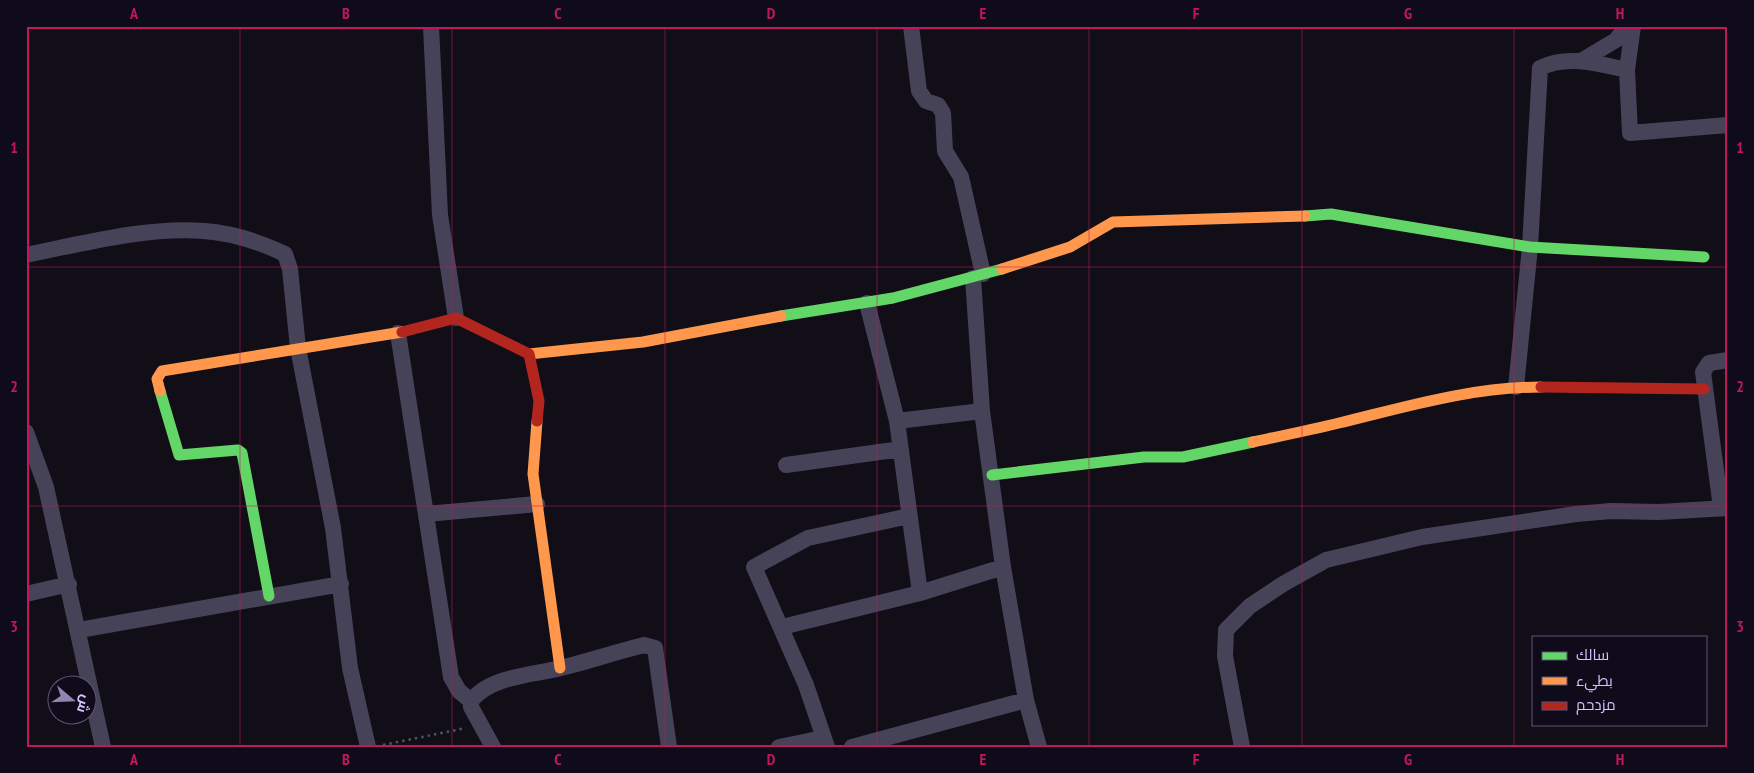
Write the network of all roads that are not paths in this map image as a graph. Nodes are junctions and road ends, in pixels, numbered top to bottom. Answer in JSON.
{"nodes":[{"id":1,"x":431,"y":26,"type":"edge"},
{"id":2,"x":911,"y":26,"type":"edge"},
{"id":3,"x":1628,"y":26,"type":"edge"},
{"id":4,"x":1633,"y":26,"type":"edge"},
{"id":5,"x":1580,"y":61,"type":"junction"},
{"id":6,"x":1627,"y":70,"type":"junction"},
{"id":7,"x":1728,"y":125,"type":"edge"},
{"id":8,"x":1530,"y":248,"type":"junction"},
{"id":9,"x":26,"y":255,"type":"edge"},
{"id":10,"x":1704,"y":257,"type":"dead end"},
{"id":11,"x":978,"y":276,"type":"junction"},
{"id":12,"x":866,"y":303,"type":"junction"},
{"id":13,"x":456,"y":318,"type":"junction"},
{"id":14,"x":398,"y":334,"type":"junction"},
{"id":15,"x":298,"y":348,"type":"junction"},
{"id":16,"x":529,"y":354,"type":"junction"},
{"id":17,"x":1728,"y":360,"type":"edge"},
{"id":18,"x":1516,"y":387,"type":"junction"},
{"id":19,"x":1704,"y":389,"type":"junction"},
{"id":20,"x":982,"y":411,"type":"junction"},
{"id":21,"x":897,"y":422,"type":"junction"},
{"id":22,"x":26,"y":432,"type":"edge"},
{"id":23,"x":901,"y":449,"type":"junction"},
{"id":24,"x":786,"y":465,"type":"dead end"},
{"id":25,"x":992,"y":475,"type":"junction"},
{"id":26,"x":538,"y":504,"type":"junction"},
{"id":27,"x":1724,"y":508,"type":"edge"},
{"id":28,"x":426,"y":514,"type":"junction"},
{"id":29,"x":909,"y":516,"type":"junction"},
{"id":30,"x":1003,"y":567,"type":"junction"},
{"id":31,"x":68,"y":584,"type":"junction"},
{"id":32,"x":340,"y":584,"type":"junction"},
{"id":33,"x":920,"y":593,"type":"junction"},
{"id":34,"x":26,"y":594,"type":"edge"},
{"id":35,"x":269,"y":596,"type":"junction"},
{"id":36,"x":782,"y":627,"type":"junction"},
{"id":37,"x":79,"y":630,"type":"junction"},
{"id":38,"x":560,"y":668,"type":"junction"},
{"id":39,"x":1026,"y":700,"type":"junction"},
{"id":40,"x":472,"y":701,"type":"junction"},
{"id":41,"x":825,"y":742,"type":"edge"},
{"id":42,"x":103,"y":747,"type":"edge"},
{"id":43,"x":368,"y":747,"type":"edge"},
{"id":44,"x":493,"y":747,"type":"edge"},
{"id":45,"x":669,"y":747,"type":"edge"},
{"id":46,"x":779,"y":747,"type":"edge"},
{"id":47,"x":852,"y":747,"type":"edge"},
{"id":48,"x":1039,"y":747,"type":"edge"},
{"id":49,"x":1242,"y":747,"type":"edge"}],
"edges":[{"from":1,"to":13,"type":"street"},
{"from":2,"to":11,"type":"street"},
{"from":3,"to":5,"type":"street"},
{"from":4,"to":6,"type":"street"},
{"from":5,"to":6,"type":"street"},
{"from":5,"to":8,"type":"street"},
{"from":6,"to":7,"type":"street"},
{"from":8,"to":10,"type":"street"},
{"from":8,"to":11,"type":"street"},
{"from":8,"to":18,"type":"street"},
{"from":9,"to":15,"type":"street"},
{"from":11,"to":12,"type":"street"},
{"from":11,"to":20,"type":"street"},
{"from":12,"to":16,"type":"street"},
{"from":12,"to":21,"type":"street"},
{"from":13,"to":14,"type":"street"},
{"from":13,"to":16,"type":"street"},
{"from":14,"to":15,"type":"street"},
{"from":14,"to":28,"type":"street"},
{"from":15,"to":32,"type":"street"},
{"from":15,"to":35,"type":"street"},
{"from":16,"to":26,"type":"street"},
{"from":17,"to":19,"type":"street"},
{"from":18,"to":19,"type":"street"},
{"from":18,"to":25,"type":"street"},
{"from":19,"to":27,"type":"street"},
{"from":20,"to":21,"type":"street"},
{"from":20,"to":25,"type":"street"},
{"from":21,"to":23,"type":"street"},
{"from":22,"to":31,"type":"street"},
{"from":23,"to":24,"type":"street"},
{"from":23,"to":29,"type":"street"},
{"from":25,"to":30,"type":"street"},
{"from":26,"to":28,"type":"street"},
{"from":26,"to":38,"type":"street"},
{"from":27,"to":49,"type":"street"},
{"from":28,"to":40,"type":"street"},
{"from":29,"to":33,"type":"street"},
{"from":29,"to":36,"type":"street"},
{"from":30,"to":33,"type":"street"},
{"from":30,"to":39,"type":"street"},
{"from":31,"to":34,"type":"street"},
{"from":31,"to":37,"type":"street"},
{"from":32,"to":35,"type":"street"},
{"from":32,"to":43,"type":"street"},
{"from":33,"to":36,"type":"street"},
{"from":35,"to":37,"type":"street"},
{"from":36,"to":41,"type":"street"},
{"from":37,"to":42,"type":"street"},
{"from":38,"to":40,"type":"street"},
{"from":38,"to":45,"type":"street"},
{"from":39,"to":47,"type":"street"},
{"from":39,"to":48,"type":"street"},
{"from":40,"to":44,"type":"street"},
{"from":41,"to":46,"type":"street"}]}
